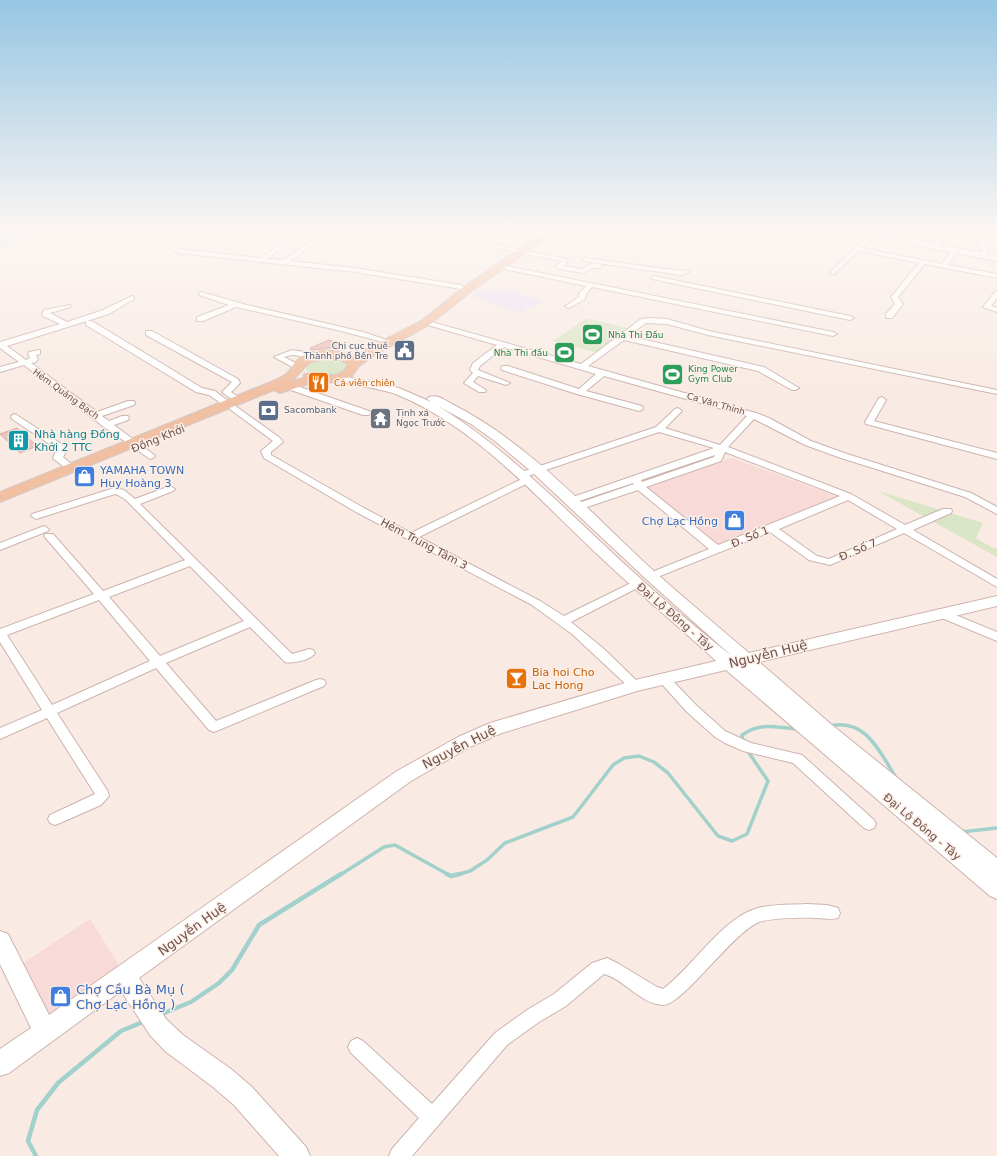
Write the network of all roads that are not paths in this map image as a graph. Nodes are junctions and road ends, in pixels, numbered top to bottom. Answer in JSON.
{"nodes":[{"id":1,"x":436,"y":283,"type":"edge"},
{"id":2,"x":468,"y":283,"type":"edge"},
{"id":3,"x":477,"y":283,"type":"edge"},
{"id":4,"x":582,"y":283,"type":"edge"},
{"id":5,"x":685,"y":283,"type":"edge"},
{"id":6,"x":906,"y":283,"type":"edge"},
{"id":7,"x":591,"y":285,"type":"junction"},
{"id":8,"x":461,"y":287,"type":"junction"},
{"id":9,"x":750,"y":290,"type":"dead end"},
{"id":10,"x":997,"y":293,"type":"edge"},
{"id":11,"x":201,"y":294,"type":"dead end"},
{"id":12,"x":745,"y":297,"type":"junction"},
{"id":13,"x":132,"y":298,"type":"dead end"},
{"id":14,"x":234,"y":305,"type":"junction"},
{"id":15,"x":68,"y":306,"type":"dead end"},
{"id":16,"x":569,"y":306,"type":"dead end"},
{"id":17,"x":997,"y":310,"type":"edge"},
{"id":18,"x":889,"y":316,"type":"dead end"},
{"id":19,"x":850,"y":318,"type":"dead end"},
{"id":20,"x":200,"y":319,"type":"dead end"},
{"id":21,"x":89,"y":323,"type":"dead end"},
{"id":22,"x":425,"y":323,"type":"junction"},
{"id":23,"x":66,"y":324,"type":"junction"},
{"id":24,"x":149,"y":333,"type":"dead end"},
{"id":25,"x":833,"y":334,"type":"dead end"},
{"id":26,"x":622,"y":337,"type":"junction"},
{"id":27,"x":382,"y":340,"type":"junction"},
{"id":28,"x":0,"y":345,"type":"edge"},
{"id":29,"x":502,"y":345,"type":"junction"},
{"id":30,"x":36,"y":352,"type":"dead end"},
{"id":31,"x":326,"y":355,"type":"junction"},
{"id":32,"x":24,"y":363,"type":"junction"},
{"id":33,"x":582,"y":367,"type":"junction"},
{"id":34,"x":298,"y":368,"type":"junction"},
{"id":35,"x":505,"y":368,"type":"dead end"},
{"id":36,"x":0,"y":370,"type":"edge"},
{"id":37,"x":347,"y":371,"type":"junction"},
{"id":38,"x":603,"y":372,"type":"junction"},
{"id":39,"x":477,"y":374,"type":"junction"},
{"id":40,"x":319,"y":379,"type":"junction"},
{"id":41,"x":506,"y":383,"type":"dead end"},
{"id":42,"x":288,"y":386,"type":"junction"},
{"id":43,"x":796,"y":388,"type":"dead end"},
{"id":44,"x":482,"y":390,"type":"dead end"},
{"id":45,"x":580,"y":392,"type":"junction"},
{"id":46,"x":997,"y":392,"type":"edge"},
{"id":47,"x":882,"y":400,"type":"dead end"},
{"id":48,"x":131,"y":402,"type":"dead end"},
{"id":49,"x":234,"y":404,"type":"junction"},
{"id":50,"x":639,"y":408,"type":"dead end"},
{"id":51,"x":678,"y":411,"type":"dead end"},
{"id":52,"x":366,"y":413,"type":"dead end"},
{"id":53,"x":96,"y":415,"type":"junction"},
{"id":54,"x":753,"y":415,"type":"junction"},
{"id":55,"x":15,"y":417,"type":"dead end"},
{"id":56,"x":125,"y":418,"type":"dead end"},
{"id":57,"x":107,"y":424,"type":"junction"},
{"id":58,"x":660,"y":429,"type":"junction"},
{"id":59,"x":135,"y":445,"type":"junction"},
{"id":60,"x":722,"y":448,"type":"junction"},
{"id":61,"x":150,"y":456,"type":"dead end"},
{"id":62,"x":997,"y":456,"type":"edge"},
{"id":63,"x":71,"y":468,"type":"junction"},
{"id":64,"x":529,"y":475,"type":"junction"},
{"id":65,"x":638,"y":482,"type":"junction"},
{"id":66,"x":170,"y":489,"type":"dead end"},
{"id":67,"x":848,"y":496,"type":"junction"},
{"id":68,"x":0,"y":498,"type":"edge"},
{"id":69,"x":133,"y":503,"type":"junction"},
{"id":70,"x":574,"y":504,"type":"junction"},
{"id":71,"x":947,"y":511,"type":"dead end"},
{"id":72,"x":997,"y":511,"type":"edge"},
{"id":73,"x":36,"y":516,"type":"dead end"},
{"id":74,"x":771,"y":528,"type":"junction"},
{"id":75,"x":905,"y":530,"type":"junction"},
{"id":76,"x":410,"y":537,"type":"junction"},
{"id":77,"x":0,"y":547,"type":"edge"},
{"id":78,"x":717,"y":550,"type":"junction"},
{"id":79,"x":192,"y":561,"type":"junction"},
{"id":80,"x":651,"y":576,"type":"junction"},
{"id":81,"x":637,"y":584,"type":"junction"},
{"id":82,"x":997,"y":584,"type":"edge"},
{"id":83,"x":102,"y":596,"type":"junction"},
{"id":84,"x":997,"y":601,"type":"edge"},
{"id":85,"x":941,"y":613,"type":"junction"},
{"id":86,"x":252,"y":622,"type":"junction"},
{"id":87,"x":564,"y":622,"type":"junction"},
{"id":88,"x":0,"y":634,"type":"edge"},
{"id":89,"x":997,"y":637,"type":"edge"},
{"id":90,"x":309,"y":653,"type":"dead end"},
{"id":91,"x":737,"y":661,"type":"junction"},
{"id":92,"x":158,"y":662,"type":"junction"},
{"id":93,"x":664,"y":679,"type":"junction"},
{"id":94,"x":320,"y":683,"type":"dead end"},
{"id":95,"x":635,"y":686,"type":"junction"},
{"id":96,"x":49,"y":712,"type":"junction"},
{"id":97,"x":0,"y":734,"type":"edge"},
{"id":98,"x":55,"y":819,"type":"dead end"},
{"id":99,"x":869,"y":824,"type":"dead end"},
{"id":100,"x":997,"y":870,"type":"edge"},
{"id":101,"x":997,"y":890,"type":"edge"},
{"id":102,"x":832,"y":913,"type":"dead end"},
{"id":103,"x":1,"y":947,"type":"edge"},
{"id":104,"x":125,"y":977,"type":"junction"},
{"id":105,"x":45,"y":1032,"type":"junction"},
{"id":106,"x":357,"y":1046,"type":"dead end"},
{"id":107,"x":0,"y":1064,"type":"edge"},
{"id":108,"x":433,"y":1118,"type":"junction"},
{"id":109,"x":297,"y":1156,"type":"edge"},
{"id":110,"x":399,"y":1156,"type":"edge"}],
"edges":[{"from":1,"to":8,"type":"street"},
{"from":2,"to":8,"type":"main road"},
{"from":3,"to":22,"type":"main road"},
{"from":4,"to":7,"type":"street"},
{"from":5,"to":12,"type":"street"},
{"from":6,"to":18,"type":"street"},
{"from":7,"to":16,"type":"street"},
{"from":7,"to":25,"type":"street"},
{"from":8,"to":27,"type":"main road"},
{"from":9,"to":12,"type":"street"},
{"from":10,"to":17,"type":"street"},
{"from":11,"to":14,"type":"street"},
{"from":12,"to":19,"type":"street"},
{"from":13,"to":23,"type":"street"},
{"from":14,"to":20,"type":"street"},
{"from":14,"to":27,"type":"street"},
{"from":15,"to":23,"type":"street"},
{"from":21,"to":49,"type":"street"},
{"from":22,"to":29,"type":"street","name":"Ca Văn Thỉnh"},
{"from":22,"to":37,"type":"main road"},
{"from":23,"to":28,"type":"street"},
{"from":24,"to":49,"type":"street"},
{"from":26,"to":33,"type":"street"},
{"from":26,"to":43,"type":"street"},
{"from":26,"to":46,"type":"street"},
{"from":27,"to":31,"type":"main road"},
{"from":28,"to":32,"type":"street","name":"Hẻm Quảng Bạch"},
{"from":29,"to":33,"type":"street","name":"Ca Văn Thỉnh"},
{"from":29,"to":39,"type":"street"},
{"from":30,"to":32,"type":"street"},
{"from":31,"to":34,"type":"main road","name":"Đồng Khởi"},
{"from":31,"to":34,"type":"street"},
{"from":31,"to":37,"type":"main road"},
{"from":32,"to":36,"type":"street"},
{"from":32,"to":53,"type":"street","name":"Hẻm Quảng Bạch"},
{"from":33,"to":38,"type":"street","name":"Ca Văn Thỉnh"},
{"from":34,"to":40,"type":"main road"},
{"from":34,"to":49,"type":"main road","name":"Đồng Khởi"},
{"from":35,"to":45,"type":"street"},
{"from":37,"to":40,"type":"main road"},
{"from":37,"to":64,"type":"street","name":"Đại Lộ Đông - Tây"},
{"from":38,"to":45,"type":"street"},
{"from":38,"to":54,"type":"street","name":"Ca Văn Thỉnh"},
{"from":39,"to":41,"type":"street"},
{"from":39,"to":44,"type":"street"},
{"from":40,"to":42,"type":"main road","name":"Đồng Khởi"},
{"from":42,"to":49,"type":"main road","name":"Đồng Khởi"},
{"from":42,"to":52,"type":"street"},
{"from":45,"to":50,"type":"street"},
{"from":47,"to":62,"type":"street"},
{"from":48,"to":53,"type":"street"},
{"from":49,"to":59,"type":"main road","name":"Đồng Khởi"},
{"from":49,"to":76,"type":"street","name":"Hẻm Trung Tâm 3"},
{"from":51,"to":58,"type":"street"},
{"from":53,"to":57,"type":"street","name":"Hẻm Quảng Bạch"},
{"from":54,"to":60,"type":"street"},
{"from":54,"to":72,"type":"street","name":"Ca Văn Thỉnh"},
{"from":55,"to":63,"type":"street"},
{"from":56,"to":57,"type":"street"},
{"from":57,"to":59,"type":"street","name":"Hẻm Quảng Bạch"},
{"from":58,"to":60,"type":"street"},
{"from":58,"to":64,"type":"street"},
{"from":59,"to":61,"type":"street","name":"Hẻm Quảng Bạch"},
{"from":59,"to":63,"type":"main road","name":"Đồng Khởi"},
{"from":59,"to":68,"type":"main road","name":"Đồng Khởi"},
{"from":60,"to":65,"type":"street"},
{"from":60,"to":67,"type":"street"},
{"from":63,"to":68,"type":"main road","name":"Đồng Khởi"},
{"from":64,"to":70,"type":"street","name":"Đại Lộ Đông - Tây"},
{"from":64,"to":76,"type":"street"},
{"from":64,"to":81,"type":"street","name":"Đại Lộ Đông - Tây"},
{"from":65,"to":70,"type":"street"},
{"from":65,"to":78,"type":"street"},
{"from":66,"to":69,"type":"street"},
{"from":67,"to":74,"type":"street","name":"Đ. Số 1"},
{"from":67,"to":75,"type":"street"},
{"from":69,"to":73,"type":"street"},
{"from":69,"to":79,"type":"street"},
{"from":70,"to":80,"type":"street","name":"Đại Lộ Đông - Tây"},
{"from":71,"to":75,"type":"street","name":"Đ. Số 7"},
{"from":74,"to":75,"type":"street","name":"Đ. Số 7"},
{"from":74,"to":78,"type":"street","name":"Đ. Số 1"},
{"from":75,"to":82,"type":"street"},
{"from":76,"to":87,"type":"street","name":"Hẻm Trung Tâm 3"},
{"from":77,"to":83,"type":"street"},
{"from":78,"to":80,"type":"street","name":"Đ. Số 1"},
{"from":79,"to":83,"type":"street"},
{"from":79,"to":86,"type":"street"},
{"from":80,"to":91,"type":"street","name":"Đại Lộ Đông - Tây"},
{"from":81,"to":87,"type":"street"},
{"from":81,"to":91,"type":"street","name":"Đại Lộ Đông - Tây"},
{"from":83,"to":88,"type":"street"},
{"from":83,"to":92,"type":"street"},
{"from":84,"to":85,"type":"street","name":"Nguyễn Huệ"},
{"from":85,"to":89,"type":"street"},
{"from":85,"to":91,"type":"street","name":"Nguyễn Huệ"},
{"from":86,"to":90,"type":"street"},
{"from":86,"to":92,"type":"street"},
{"from":87,"to":95,"type":"street","name":"Hẻm Trung Tâm 3"},
{"from":88,"to":96,"type":"street"},
{"from":91,"to":93,"type":"street","name":"Nguyễn Huệ"},
{"from":91,"to":100,"type":"street","name":"Đại Lộ Đông - Tây"},
{"from":91,"to":101,"type":"street","name":"Đại Lộ Đông - Tây"},
{"from":92,"to":94,"type":"street"},
{"from":92,"to":96,"type":"street"},
{"from":93,"to":95,"type":"street","name":"Nguyễn Huệ"},
{"from":93,"to":99,"type":"street"},
{"from":95,"to":104,"type":"street","name":"Nguyễn Huệ"},
{"from":96,"to":97,"type":"street"},
{"from":96,"to":98,"type":"street"},
{"from":102,"to":108,"type":"street"},
{"from":103,"to":105,"type":"street"},
{"from":104,"to":105,"type":"street","name":"Nguyễn Huệ"},
{"from":104,"to":109,"type":"street"},
{"from":105,"to":107,"type":"street","name":"Nguyễn Huệ"},
{"from":106,"to":108,"type":"street"},
{"from":108,"to":110,"type":"street"}]}
